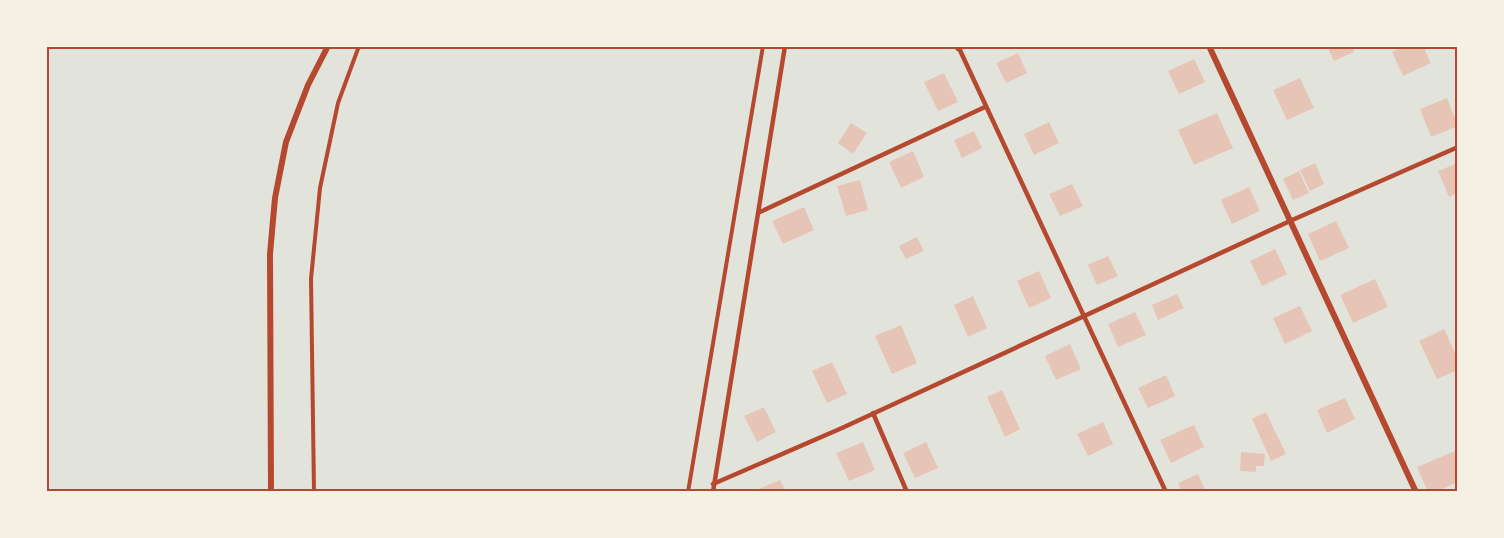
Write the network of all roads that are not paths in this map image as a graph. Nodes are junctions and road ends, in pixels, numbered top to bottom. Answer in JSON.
{"nodes":[{"id":1,"x":328,"y":46,"type":"edge"},
{"id":2,"x":785,"y":46,"type":"edge"},
{"id":3,"x":1209,"y":46,"type":"edge"},
{"id":4,"x":959,"y":47,"type":"edge"},
{"id":5,"x":985,"y":107,"type":"junction"},
{"id":6,"x":1458,"y":147,"type":"edge"},
{"id":7,"x":760,"y":212,"type":"junction"},
{"id":8,"x":1290,"y":221,"type":"junction"},
{"id":9,"x":1085,"y":315,"type":"junction"},
{"id":10,"x":873,"y":413,"type":"junction"},
{"id":11,"x":713,"y":484,"type":"junction"},
{"id":12,"x":271,"y":492,"type":"edge"},
{"id":13,"x":712,"y":492,"type":"edge"},
{"id":14,"x":907,"y":492,"type":"edge"},
{"id":15,"x":1166,"y":492,"type":"edge"},
{"id":16,"x":1416,"y":492,"type":"edge"}],
"edges":[{"from":1,"to":12,"type":"street"},
{"from":2,"to":7,"type":"lane"},
{"from":3,"to":8,"type":"street"},
{"from":4,"to":5,"type":"lane"},
{"from":5,"to":7,"type":"lane"},
{"from":5,"to":9,"type":"lane"},
{"from":6,"to":8,"type":"lane"},
{"from":7,"to":11,"type":"lane"},
{"from":8,"to":9,"type":"lane"},
{"from":8,"to":16,"type":"street"},
{"from":9,"to":10,"type":"lane"},
{"from":9,"to":15,"type":"lane"},
{"from":10,"to":11,"type":"lane"},
{"from":10,"to":14,"type":"lane"},
{"from":11,"to":13,"type":"lane"}]}
